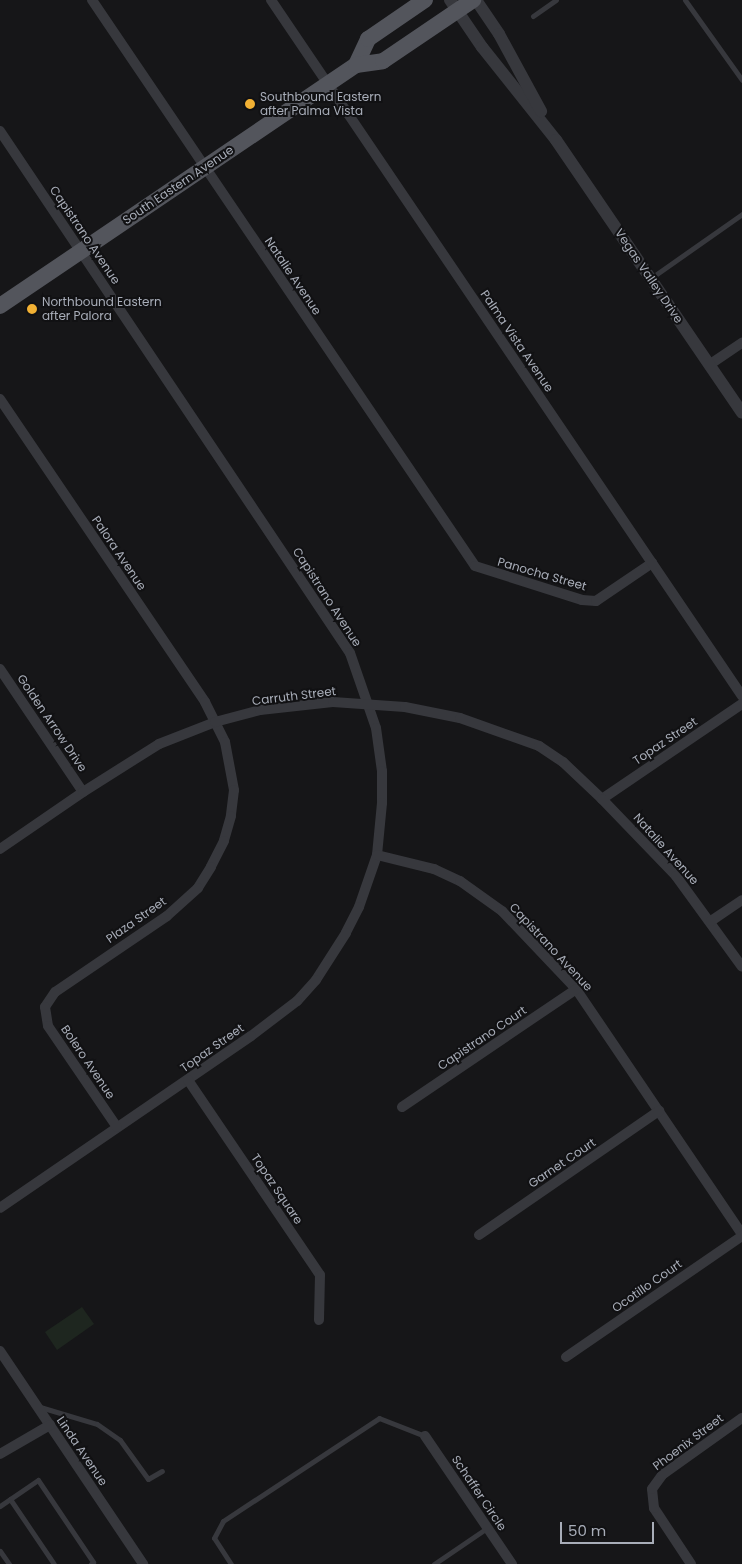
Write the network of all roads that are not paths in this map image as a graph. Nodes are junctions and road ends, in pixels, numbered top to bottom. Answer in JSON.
{"nodes":[{"id":1,"x":92,"y":0,"type":"edge"},
{"id":2,"x":271,"y":0,"type":"edge"},
{"id":3,"x":425,"y":0,"type":"edge"},
{"id":4,"x":474,"y":0,"type":"edge"},
{"id":5,"x":556,"y":0,"type":"edge"},
{"id":6,"x":685,"y":0,"type":"edge"},
{"id":7,"x":453,"y":6,"type":"edge"},
{"id":8,"x":533,"y":16,"type":"dead end"},
{"id":9,"x":356,"y":64,"type":"junction"},
{"id":10,"x":742,"y":80,"type":"edge"},
{"id":11,"x":327,"y":84,"type":"junction"},
{"id":12,"x":0,"y":131,"type":"edge"},
{"id":13,"x":556,"y":140,"type":"junction"},
{"id":14,"x":204,"y":168,"type":"junction"},
{"id":15,"x":742,"y":214,"type":"edge"},
{"id":16,"x":80,"y":251,"type":"junction"},
{"id":17,"x":651,"y":278,"type":"junction"},
{"id":18,"x":0,"y":306,"type":"edge"},
{"id":19,"x":742,"y":342,"type":"edge"},
{"id":20,"x":710,"y":365,"type":"junction"},
{"id":21,"x":0,"y":399,"type":"edge"},
{"id":22,"x":742,"y":413,"type":"edge"},
{"id":23,"x":652,"y":563,"type":"junction"},
{"id":24,"x":475,"y":566,"type":"joint"},
{"id":25,"x":0,"y":669,"type":"edge"},
{"id":26,"x":742,"y":696,"type":"edge"},
{"id":27,"x":368,"y":704,"type":"junction"},
{"id":28,"x":742,"y":704,"type":"edge"},
{"id":29,"x":215,"y":722,"type":"junction"},
{"id":30,"x":83,"y":792,"type":"junction"},
{"id":31,"x":602,"y":799,"type":"junction"},
{"id":32,"x":0,"y":849,"type":"edge"},
{"id":33,"x":377,"y":855,"type":"junction"},
{"id":34,"x":742,"y":900,"type":"edge"},
{"id":35,"x":710,"y":921,"type":"junction"},
{"id":36,"x":742,"y":968,"type":"edge"},
{"id":37,"x":576,"y":989,"type":"junction"},
{"id":38,"x":45,"y":1007,"type":"joint"},
{"id":39,"x":188,"y":1080,"type":"junction"},
{"id":40,"x":402,"y":1107,"type":"dead end"},
{"id":41,"x":659,"y":1111,"type":"junction"},
{"id":42,"x":118,"y":1127,"type":"junction"},
{"id":43,"x":0,"y":1208,"type":"edge"},
{"id":44,"x":479,"y":1235,"type":"dead end"},
{"id":45,"x":742,"y":1235,"type":"edge"},
{"id":46,"x":319,"y":1320,"type":"dead end"},
{"id":47,"x":0,"y":1351,"type":"edge"},
{"id":48,"x":566,"y":1357,"type":"dead end"},
{"id":49,"x":37,"y":1406,"type":"junction"},
{"id":50,"x":742,"y":1418,"type":"edge"},
{"id":51,"x":50,"y":1425,"type":"junction"},
{"id":52,"x":425,"y":1436,"type":"joint"},
{"id":53,"x":0,"y":1454,"type":"edge"},
{"id":54,"x":162,"y":1471,"type":"dead end"},
{"id":55,"x":10,"y":1499,"type":"junction"},
{"id":56,"x":0,"y":1506,"type":"edge"},
{"id":57,"x":487,"y":1528,"type":"junction"},
{"id":58,"x":0,"y":1551,"type":"edge"},
{"id":59,"x":9,"y":1564,"type":"edge"},
{"id":60,"x":54,"y":1564,"type":"edge"},
{"id":61,"x":91,"y":1564,"type":"edge"},
{"id":62,"x":143,"y":1564,"type":"edge"},
{"id":63,"x":231,"y":1564,"type":"edge"},
{"id":64,"x":434,"y":1564,"type":"edge"},
{"id":65,"x":512,"y":1564,"type":"edge"},
{"id":66,"x":691,"y":1564,"type":"edge"}],
"edges":[{"from":1,"to":14,"type":"street","name":"Natalie Avenue"},
{"from":2,"to":11,"type":"street","name":"Palma Vista Avenue"},
{"from":3,"to":9,"type":"main road","name":"South Eastern Avenue"},
{"from":4,"to":7,"type":"main road","name":"South Eastern Avenue"},
{"from":4,"to":13,"type":"street","name":"Vegas Valley Drive"},
{"from":5,"to":8,"type":"lane"},
{"from":6,"to":10,"type":"lane"},
{"from":7,"to":9,"type":"main road","name":"South Eastern Avenue"},
{"from":7,"to":13,"type":"street","name":"Vegas Valley Drive"},
{"from":9,"to":11,"type":"main road","name":"South Eastern Avenue"},
{"from":11,"to":14,"type":"main road","name":"South Eastern Avenue"},
{"from":11,"to":23,"type":"street","name":"Palma Vista Avenue"},
{"from":12,"to":16,"type":"street","name":"Capistrano Avenue"},
{"from":13,"to":17,"type":"street","name":"Vegas Valley Drive"},
{"from":14,"to":16,"type":"main road","name":"South Eastern Avenue"},
{"from":14,"to":24,"type":"street","name":"Natalie Avenue"},
{"from":15,"to":17,"type":"lane"},
{"from":16,"to":18,"type":"main road","name":"South Eastern Avenue"},
{"from":16,"to":27,"type":"street","name":"Capistrano Avenue"},
{"from":17,"to":20,"type":"street","name":"Vegas Valley Drive"},
{"from":19,"to":20,"type":"street"},
{"from":20,"to":22,"type":"street","name":"Vegas Valley Drive"},
{"from":21,"to":29,"type":"street","name":"Palora Avenue"},
{"from":23,"to":24,"type":"street","name":"Panocha Street"},
{"from":23,"to":26,"type":"street","name":"Palma Vista Avenue"},
{"from":25,"to":30,"type":"street","name":"Golden Arrow Drive"},
{"from":27,"to":29,"type":"street","name":"Carruth Street"},
{"from":27,"to":31,"type":"street","name":"Carruth Street"},
{"from":27,"to":33,"type":"street","name":"Capistrano Avenue"},
{"from":28,"to":31,"type":"street","name":"Topaz Street"},
{"from":29,"to":30,"type":"street","name":"Carruth Street"},
{"from":29,"to":38,"type":"street","name":"Plaza Street"},
{"from":30,"to":32,"type":"street","name":"Carruth Street"},
{"from":31,"to":35,"type":"street","name":"Natalie Avenue"},
{"from":33,"to":37,"type":"street","name":"Capistrano Avenue"},
{"from":33,"to":39,"type":"street","name":"Topaz Street"},
{"from":34,"to":35,"type":"street"},
{"from":35,"to":36,"type":"street","name":"Natalie Avenue"},
{"from":37,"to":40,"type":"street","name":"Capistrano Court"},
{"from":37,"to":41,"type":"street","name":"Capistrano Avenue"},
{"from":38,"to":42,"type":"street","name":"Bolero Avenue"},
{"from":39,"to":42,"type":"street","name":"Topaz Street"},
{"from":39,"to":46,"type":"street","name":"Topaz Square"},
{"from":41,"to":44,"type":"street","name":"Garnet Court"},
{"from":41,"to":45,"type":"street","name":"Capistrano Avenue"},
{"from":42,"to":43,"type":"street","name":"Topaz Street"},
{"from":45,"to":48,"type":"street","name":"Ocotillo Court"},
{"from":47,"to":49,"type":"street","name":"Linda Avenue"},
{"from":49,"to":51,"type":"street","name":"Linda Avenue"},
{"from":49,"to":54,"type":"lane"},
{"from":50,"to":66,"type":"street","name":"Phoenix Street"},
{"from":51,"to":53,"type":"street"},
{"from":51,"to":62,"type":"street","name":"Linda Avenue"},
{"from":52,"to":57,"type":"street","name":"Schaffer Circle"},
{"from":52,"to":63,"type":"lane"},
{"from":55,"to":56,"type":"lane"},
{"from":55,"to":60,"type":"lane"},
{"from":55,"to":61,"type":"lane"},
{"from":57,"to":64,"type":"lane"},
{"from":57,"to":65,"type":"street","name":"Schaffer Circle"},
{"from":58,"to":59,"type":"lane"}]}
